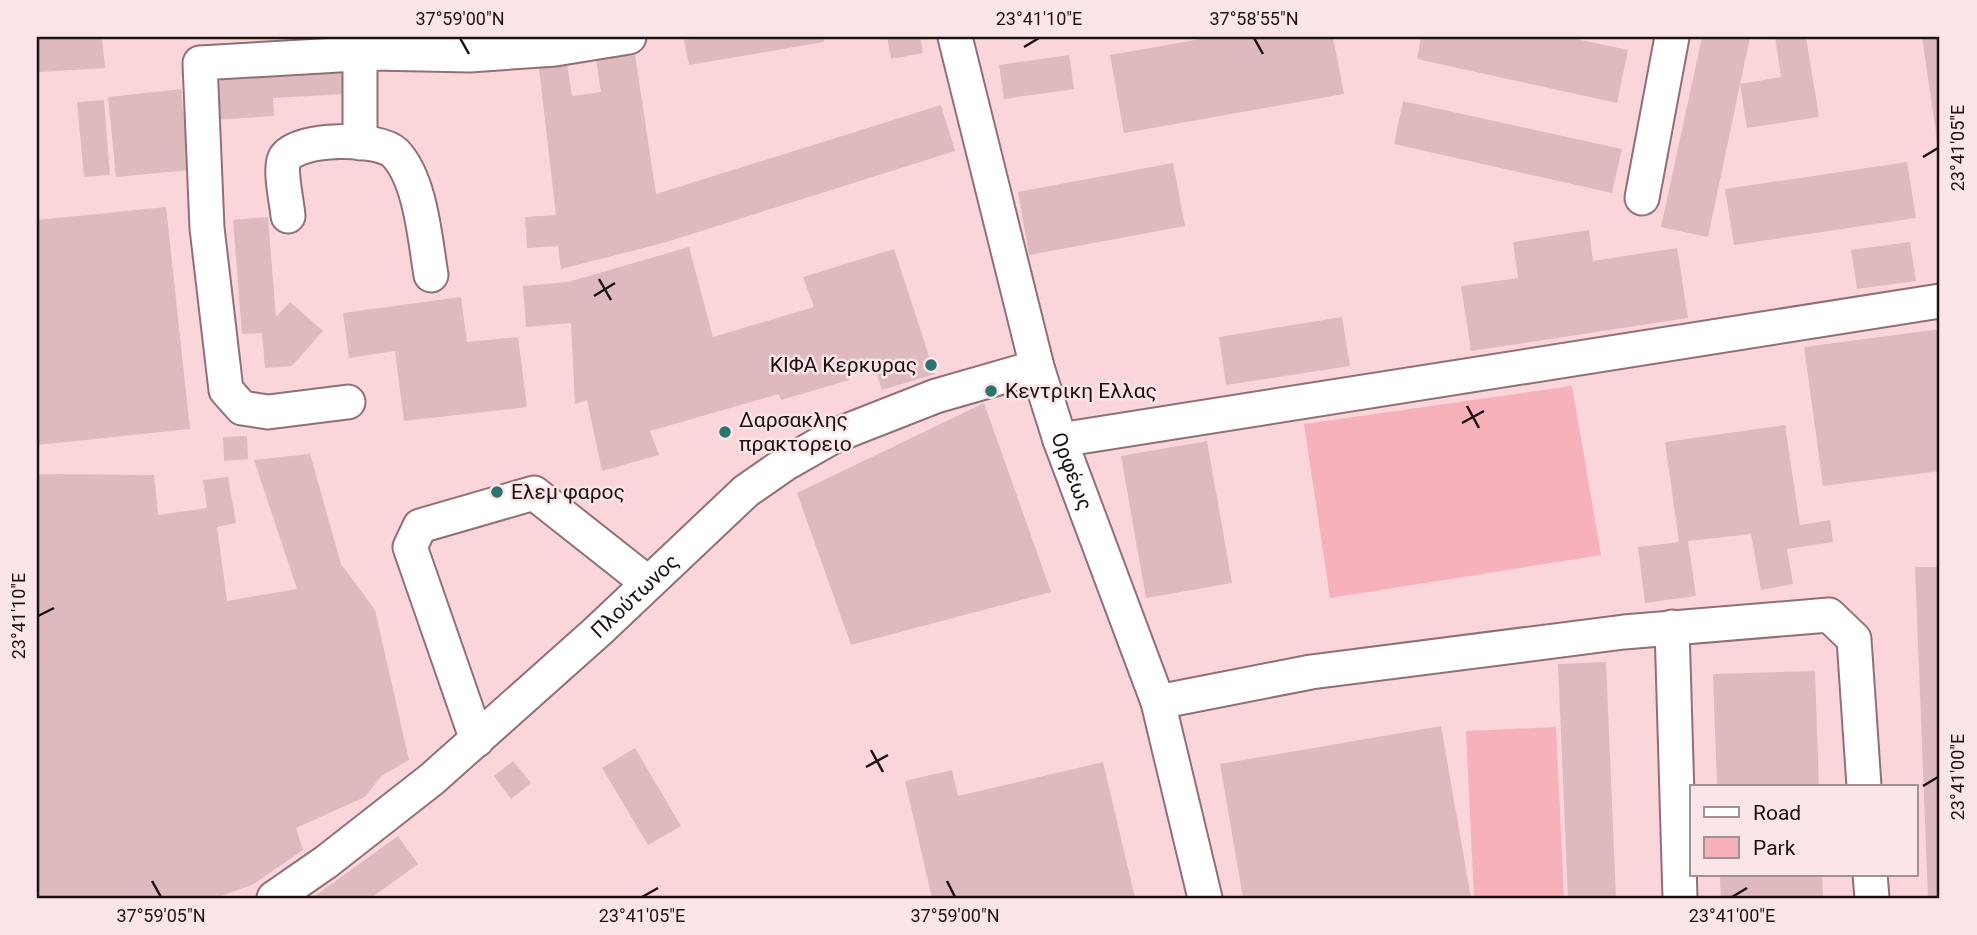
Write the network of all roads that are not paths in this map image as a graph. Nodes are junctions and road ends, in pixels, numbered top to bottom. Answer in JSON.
{"nodes":[{"id":1,"x":629,"y":37,"type":"edge"},
{"id":2,"x":955,"y":37,"type":"edge"},
{"id":3,"x":1672,"y":37,"type":"edge"},
{"id":4,"x":369,"y":48,"type":"edge"},
{"id":5,"x":360,"y":143,"type":"junction"},
{"id":6,"x":1642,"y":198,"type":"dead end"},
{"id":7,"x":288,"y":216,"type":"dead end"},
{"id":8,"x":431,"y":275,"type":"dead end"},
{"id":9,"x":1940,"y":302,"type":"edge"},
{"id":10,"x":1037,"y":368,"type":"junction"},
{"id":11,"x":348,"y":402,"type":"dead end"},
{"id":12,"x":1060,"y":440,"type":"junction"},
{"id":13,"x":648,"y":583,"type":"junction"},
{"id":14,"x":1672,"y":627,"type":"junction"},
{"id":15,"x":1158,"y":702,"type":"junction"},
{"id":16,"x":477,"y":740,"type":"junction"},
{"id":17,"x":1864,"y":785,"type":"edge"},
{"id":18,"x":1870,"y":876,"type":"edge"},
{"id":19,"x":274,"y":898,"type":"edge"},
{"id":20,"x":1205,"y":898,"type":"edge"},
{"id":21,"x":1680,"y":898,"type":"edge"},
{"id":22,"x":1872,"y":898,"type":"edge"}],
"edges":[{"from":1,"to":4,"type":"street"},
{"from":2,"to":10,"type":"street","name":"Ορφέως"},
{"from":3,"to":6,"type":"street"},
{"from":4,"to":5,"type":"street"},
{"from":4,"to":11,"type":"street"},
{"from":5,"to":7,"type":"street"},
{"from":5,"to":8,"type":"street"},
{"from":9,"to":12,"type":"street"},
{"from":10,"to":12,"type":"street","name":"Ορφέως"},
{"from":10,"to":13,"type":"street","name":"Πλούτωνος"},
{"from":12,"to":15,"type":"street","name":"Ορφέως"},
{"from":13,"to":16,"type":"street","name":"Πλούτωνος"},
{"from":13,"to":16,"type":"street"},
{"from":14,"to":15,"type":"street"},
{"from":14,"to":17,"type":"street"},
{"from":14,"to":21,"type":"street"},
{"from":15,"to":20,"type":"street","name":"Ορφέως"},
{"from":16,"to":19,"type":"street","name":"Πλούτωνος"},
{"from":18,"to":22,"type":"street"}]}
